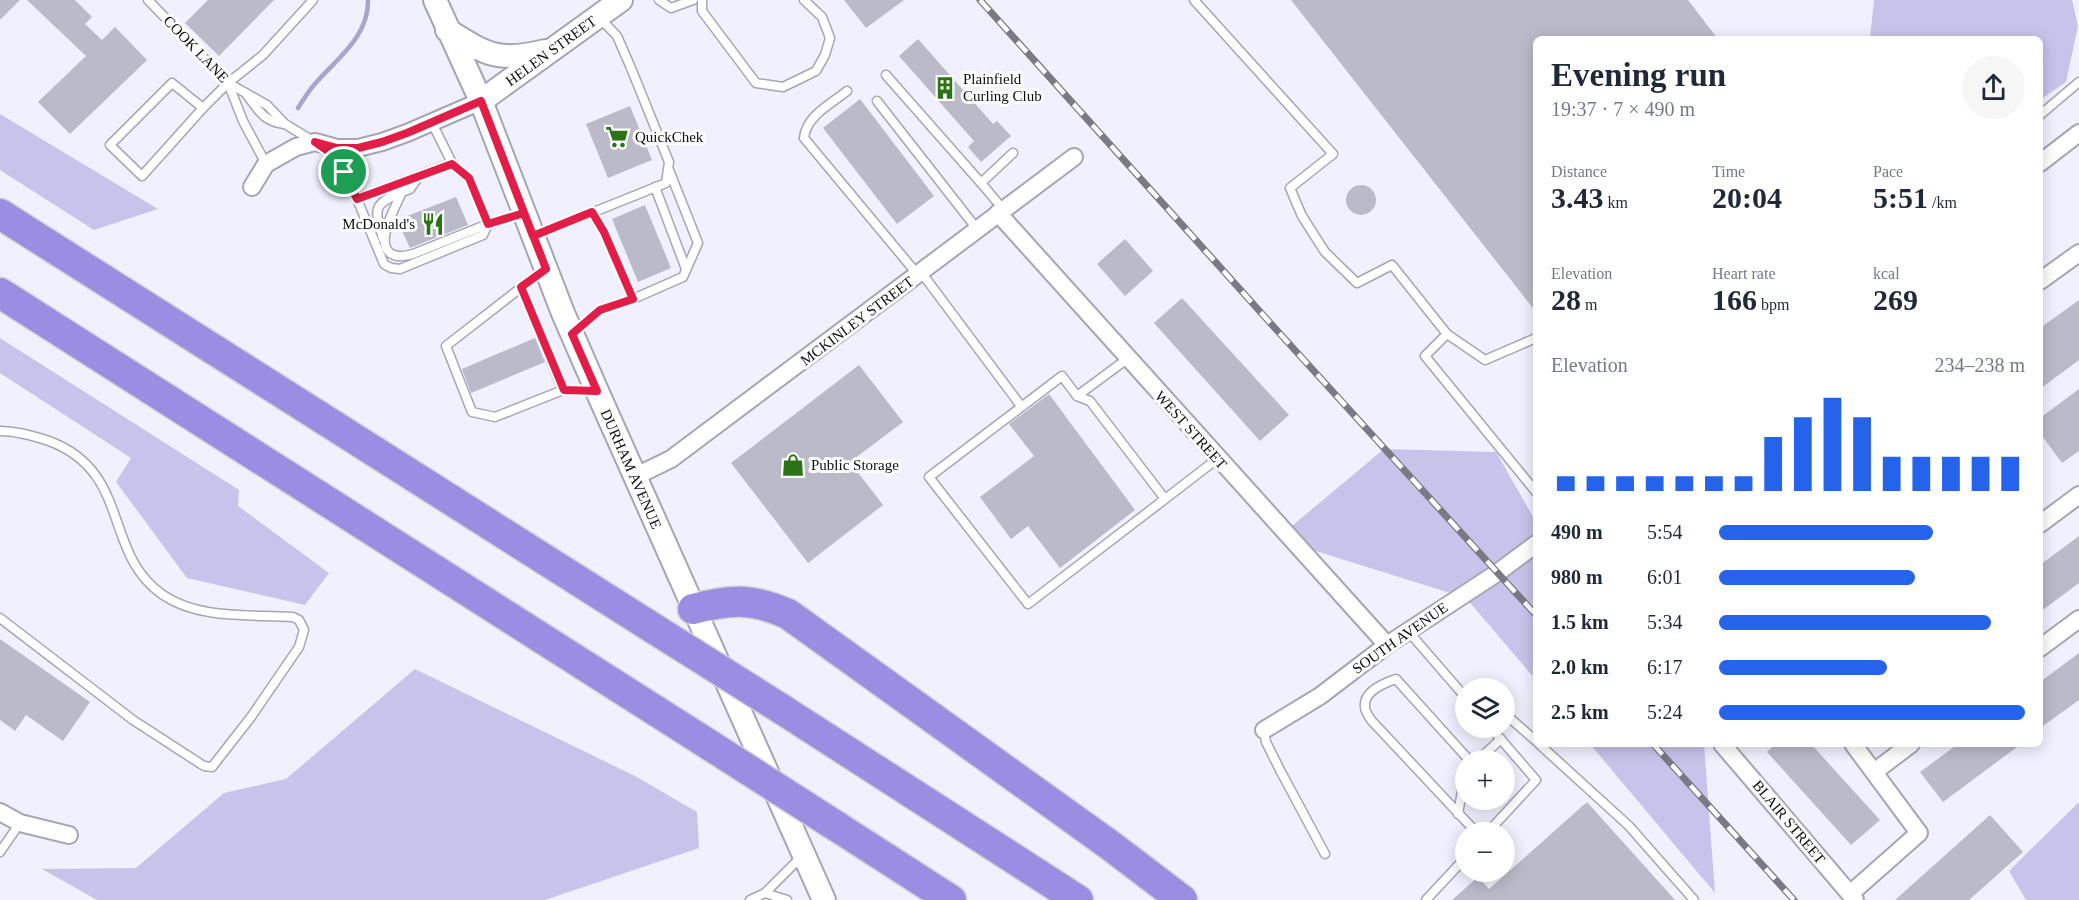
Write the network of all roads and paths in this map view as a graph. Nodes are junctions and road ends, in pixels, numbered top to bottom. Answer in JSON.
{"nodes":[{"id":1,"x":148,"y":0,"type":"edge"},
{"id":2,"x":313,"y":0,"type":"edge"},
{"id":3,"x":435,"y":0,"type":"edge"},
{"id":4,"x":621,"y":0,"type":"edge"},
{"id":5,"x":659,"y":0,"type":"edge"},
{"id":6,"x":693,"y":0,"type":"edge"},
{"id":7,"x":702,"y":0,"type":"edge"},
{"id":8,"x":804,"y":0,"type":"edge"},
{"id":9,"x":1194,"y":0,"type":"edge"},
{"id":10,"x":598,"y":17,"type":"junction"},
{"id":11,"x":447,"y":30,"type":"junction"},
{"id":12,"x":555,"y":48,"type":"junction"},
{"id":13,"x":886,"y":75,"type":"dead end"},
{"id":14,"x":2079,"y":82,"type":"edge"},
{"id":15,"x":228,"y":83,"type":"junction"},
{"id":16,"x":847,"y":91,"type":"dead end"},
{"id":17,"x":877,"y":100,"type":"dead end"},
{"id":18,"x":481,"y":101,"type":"junction"},
{"id":19,"x":203,"y":108,"type":"junction"},
{"id":20,"x":2043,"y":112,"type":"edge"},
{"id":21,"x":432,"y":123,"type":"junction"},
{"id":22,"x":2079,"y":133,"type":"edge"},
{"id":23,"x":315,"y":142,"type":"junction"},
{"id":24,"x":1013,"y":153,"type":"dead end"},
{"id":25,"x":1074,"y":157,"type":"dead end"},
{"id":26,"x":2043,"y":161,"type":"edge"},
{"id":27,"x":266,"y":164,"type":"junction"},
{"id":28,"x":452,"y":164,"type":"junction"},
{"id":29,"x":669,"y":170,"type":"junction"},
{"id":30,"x":419,"y":176,"type":"junction"},
{"id":31,"x":981,"y":183,"type":"junction"},
{"id":32,"x":252,"y":187,"type":"dead end"},
{"id":33,"x":655,"y":187,"type":"junction"},
{"id":34,"x":402,"y":192,"type":"junction"},
{"id":35,"x":357,"y":199,"type":"junction"},
{"id":36,"x":1000,"y":211,"type":"junction"},
{"id":37,"x":592,"y":212,"type":"junction"},
{"id":38,"x":524,"y":213,"type":"junction"},
{"id":39,"x":0,"y":214,"type":"edge"},
{"id":40,"x":488,"y":224,"type":"junction"},
{"id":41,"x":976,"y":229,"type":"junction"},
{"id":42,"x":533,"y":236,"type":"junction"},
{"id":43,"x":384,"y":246,"type":"junction"},
{"id":44,"x":2079,"y":253,"type":"edge"},
{"id":45,"x":546,"y":269,"type":"junction"},
{"id":46,"x":686,"y":269,"type":"junction"},
{"id":47,"x":920,"y":274,"type":"junction"},
{"id":48,"x":2043,"y":279,"type":"edge"},
{"id":49,"x":521,"y":287,"type":"junction"},
{"id":50,"x":0,"y":293,"type":"edge"},
{"id":51,"x":633,"y":299,"type":"junction"},
{"id":52,"x":572,"y":334,"type":"junction"},
{"id":53,"x":1448,"y":334,"type":"junction"},
{"id":54,"x":1533,"y":339,"type":"edge"},
{"id":55,"x":1127,"y":359,"type":"junction"},
{"id":56,"x":564,"y":390,"type":"junction"},
{"id":57,"x":597,"y":391,"type":"junction"},
{"id":58,"x":1077,"y":396,"type":"junction"},
{"id":59,"x":1021,"y":406,"type":"junction"},
{"id":60,"x":0,"y":431,"type":"edge"},
{"id":61,"x":1217,"y":459,"type":"junction"},
{"id":62,"x":634,"y":477,"type":"junction"},
{"id":63,"x":1533,"y":488,"type":"edge"},
{"id":64,"x":2079,"y":495,"type":"edge"},
{"id":65,"x":1165,"y":499,"type":"junction"},
{"id":66,"x":2043,"y":522,"type":"edge"},
{"id":67,"x":1533,"y":546,"type":"edge"},
{"id":68,"x":693,"y":609,"type":"junction"},
{"id":69,"x":0,"y":618,"type":"edge"},
{"id":70,"x":2079,"y":619,"type":"edge"},
{"id":71,"x":1408,"y":631,"type":"junction"},
{"id":72,"x":1387,"y":645,"type":"junction"},
{"id":73,"x":2043,"y":646,"type":"edge"},
{"id":74,"x":1455,"y":685,"type":"edge"},
{"id":75,"x":1515,"y":722,"type":"edge"},
{"id":76,"x":1264,"y":730,"type":"joint"},
{"id":77,"x":1533,"y":738,"type":"edge"},
{"id":78,"x":1501,"y":739,"type":"joint"},
{"id":79,"x":1543,"y":747,"type":"edge"},
{"id":80,"x":1725,"y":747,"type":"edge"},
{"id":81,"x":1855,"y":747,"type":"edge"},
{"id":82,"x":1907,"y":747,"type":"edge"},
{"id":83,"x":1460,"y":750,"type":"edge"},
{"id":84,"x":1489,"y":750,"type":"edge"},
{"id":85,"x":1874,"y":772,"type":"junction"},
{"id":86,"x":1459,"y":810,"type":"edge"},
{"id":87,"x":0,"y":812,"type":"edge"},
{"id":88,"x":1458,"y":814,"type":"junction"},
{"id":89,"x":1466,"y":822,"type":"edge"},
{"id":90,"x":1497,"y":822,"type":"edge"},
{"id":91,"x":20,"y":824,"type":"junction"},
{"id":92,"x":69,"y":835,"type":"dead end"},
{"id":93,"x":0,"y":852,"type":"edge"},
{"id":94,"x":803,"y":854,"type":"junction"},
{"id":95,"x":1325,"y":854,"type":"dead end"},
{"id":96,"x":1455,"y":869,"type":"edge"},
{"id":97,"x":765,"y":893,"type":"junction"},
{"id":98,"x":1853,"y":897,"type":"edge"},
{"id":99,"x":750,"y":900,"type":"edge"},
{"id":100,"x":787,"y":900,"type":"edge"},
{"id":101,"x":824,"y":900,"type":"edge"},
{"id":102,"x":951,"y":900,"type":"edge"},
{"id":103,"x":1078,"y":900,"type":"edge"},
{"id":104,"x":1182,"y":900,"type":"edge"},
{"id":105,"x":1426,"y":900,"type":"edge"},
{"id":106,"x":1695,"y":900,"type":"edge"}],
"edges":[{"from":1,"to":15,"type":"lane","name":"COOK LANE"},
{"from":2,"to":15,"type":"lane"},
{"from":3,"to":11,"type":"main road","name":"DURHAM AVENUE"},
{"from":4,"to":10,"type":"main road","name":"HELEN STREET"},
{"from":5,"to":6,"type":"lane"},
{"from":7,"to":8,"type":"lane"},
{"from":9,"to":53,"type":"lane"},
{"from":10,"to":12,"type":"main road","name":"HELEN STREET"},
{"from":10,"to":29,"type":"lane"},
{"from":11,"to":12,"type":"main road"},
{"from":11,"to":18,"type":"main road","name":"DURHAM AVENUE"},
{"from":12,"to":18,"type":"main road","name":"HELEN STREET"},
{"from":13,"to":31,"type":"lane"},
{"from":14,"to":20,"type":"lane"},
{"from":15,"to":19,"type":"lane"},
{"from":15,"to":23,"type":"lane","name":"COOK LANE"},
{"from":15,"to":27,"type":"lane"},
{"from":16,"to":47,"type":"lane"},
{"from":17,"to":41,"type":"lane"},
{"from":18,"to":21,"type":"street"},
{"from":18,"to":38,"type":"main road","name":"DURHAM AVENUE"},
{"from":19,"to":19,"type":"lane"},
{"from":21,"to":23,"type":"street"},
{"from":21,"to":28,"type":"lane"},
{"from":22,"to":26,"type":"street"},
{"from":23,"to":27,"type":"street"},
{"from":23,"to":35,"type":"lane","name":"COOK LANE"},
{"from":24,"to":31,"type":"lane"},
{"from":25,"to":36,"type":"street","name":"MCKINLEY STREET"},
{"from":27,"to":32,"type":"street"},
{"from":28,"to":30,"type":"lane"},
{"from":28,"to":40,"type":"lane"},
{"from":29,"to":33,"type":"lane"},
{"from":29,"to":46,"type":"lane"},
{"from":30,"to":34,"type":"lane"},
{"from":30,"to":35,"type":"lane"},
{"from":31,"to":36,"type":"lane"},
{"from":33,"to":37,"type":"lane"},
{"from":33,"to":46,"type":"lane"},
{"from":34,"to":43,"type":"lane"},
{"from":34,"to":43,"type":"lane"},
{"from":35,"to":40,"type":"lane","name":"COOK LANE"},
{"from":36,"to":41,"type":"street","name":"MCKINLEY STREET"},
{"from":36,"to":55,"type":"street","name":"WEST STREET"},
{"from":37,"to":42,"type":"lane"},
{"from":37,"to":51,"type":"lane"},
{"from":38,"to":40,"type":"lane"},
{"from":38,"to":42,"type":"main road","name":"DURHAM AVENUE"},
{"from":39,"to":103,"type":"highway","bridge":true},
{"from":40,"to":43,"type":"lane"},
{"from":41,"to":47,"type":"street","name":"MCKINLEY STREET"},
{"from":42,"to":45,"type":"main road","name":"DURHAM AVENUE"},
{"from":44,"to":48,"type":"street"},
{"from":45,"to":49,"type":"lane"},
{"from":45,"to":52,"type":"main road","name":"DURHAM AVENUE"},
{"from":46,"to":51,"type":"lane"},
{"from":47,"to":59,"type":"lane"},
{"from":47,"to":62,"type":"street","name":"MCKINLEY STREET"},
{"from":49,"to":56,"type":"lane"},
{"from":49,"to":56,"type":"lane"},
{"from":50,"to":102,"type":"highway","bridge":true},
{"from":51,"to":52,"type":"lane"},
{"from":52,"to":57,"type":"main road","name":"DURHAM AVENUE"},
{"from":53,"to":54,"type":"lane"},
{"from":53,"to":63,"type":"lane"},
{"from":55,"to":58,"type":"lane"},
{"from":55,"to":61,"type":"street","name":"WEST STREET"},
{"from":56,"to":57,"type":"lane"},
{"from":57,"to":62,"type":"main road","name":"DURHAM AVENUE"},
{"from":58,"to":59,"type":"lane"},
{"from":58,"to":65,"type":"lane"},
{"from":59,"to":65,"type":"lane"},
{"from":60,"to":69,"type":"lane"},
{"from":61,"to":65,"type":"lane"},
{"from":61,"to":72,"type":"street","name":"WEST STREET"},
{"from":62,"to":68,"type":"main road","name":"DURHAM AVENUE"},
{"from":64,"to":66,"type":"street"},
{"from":67,"to":71,"type":"street","name":"SOUTH AVENUE"},
{"from":68,"to":94,"type":"main road","name":"DURHAM AVENUE"},
{"from":68,"to":104,"type":"highway"},
{"from":70,"to":73,"type":"street"},
{"from":71,"to":72,"type":"street","name":"SOUTH AVENUE"},
{"from":71,"to":74,"type":"lane"},
{"from":72,"to":76,"type":"street","name":"SOUTH AVENUE"},
{"from":75,"to":77,"type":"lane"},
{"from":76,"to":95,"type":"lane"},
{"from":78,"to":84,"type":"lane"},
{"from":78,"to":90,"type":"lane"},
{"from":79,"to":106,"type":"lane"},
{"from":80,"to":98,"type":"street","name":"BLAIR STREET"},
{"from":81,"to":85,"type":"street"},
{"from":82,"to":85,"type":"street"},
{"from":83,"to":88,"type":"lane"},
{"from":85,"to":98,"type":"street"},
{"from":86,"to":88,"type":"lane"},
{"from":87,"to":91,"type":"street"},
{"from":88,"to":89,"type":"lane"},
{"from":91,"to":92,"type":"street"},
{"from":91,"to":93,"type":"lane"},
{"from":94,"to":97,"type":"lane"},
{"from":94,"to":101,"type":"main road","name":"DURHAM AVENUE"},
{"from":96,"to":105,"type":"lane"},
{"from":97,"to":99,"type":"lane"},
{"from":97,"to":100,"type":"lane"}]}
